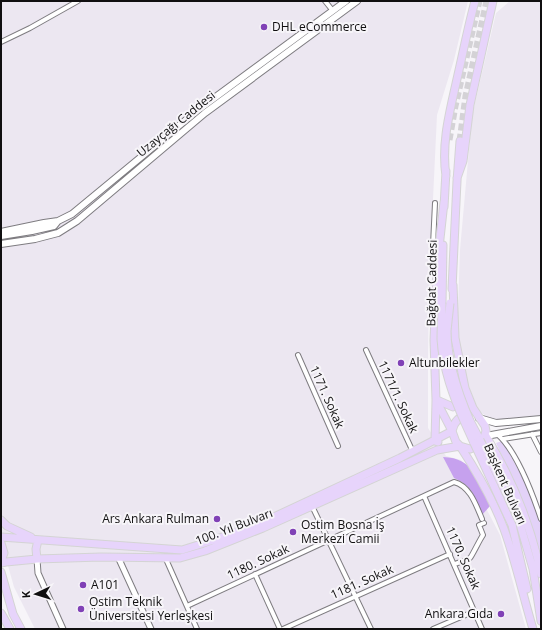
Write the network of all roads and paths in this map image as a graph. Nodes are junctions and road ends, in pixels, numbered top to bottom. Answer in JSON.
{"nodes":[{"id":1,"x":78,"y":1,"type":"edge"},
{"id":2,"x":325,"y":1,"type":"edge"},
{"id":3,"x":346,"y":1,"type":"edge"},
{"id":4,"x":357,"y":1,"type":"edge"},
{"id":5,"x":494,"y":2,"type":"edge"},
{"id":6,"x":474,"y":3,"type":"edge"},
{"id":7,"x":333,"y":11,"type":"junction"},
{"id":8,"x":1,"y":42,"type":"edge"},
{"id":9,"x":449,"y":140,"type":"tunnel mouth"},
{"id":10,"x":460,"y":142,"type":"tunnel mouth"},
{"id":11,"x":446,"y":176,"type":"junction"},
{"id":12,"x":457,"y":178,"type":"junction"},
{"id":13,"x":444,"y":202,"type":"junction"},
{"id":14,"x":435,"y":203,"type":"dead end"},
{"id":15,"x":58,"y":221,"type":"junction"},
{"id":16,"x":1,"y":232,"type":"edge"},
{"id":17,"x":1,"y":236,"type":"edge"},
{"id":18,"x":1,"y":246,"type":"edge"},
{"id":19,"x":432,"y":266,"type":"dead end"},
{"id":20,"x":453,"y":285,"type":"junction"},
{"id":21,"x":366,"y":350,"type":"dead end"},
{"id":22,"x":298,"y":355,"type":"dead end"},
{"id":23,"x":466,"y":391,"type":"junction"},
{"id":24,"x":436,"y":400,"type":"junction"},
{"id":25,"x":479,"y":418,"type":"junction"},
{"id":26,"x":541,"y":419,"type":"edge"},
{"id":27,"x":468,"y":422,"type":"junction"},
{"id":28,"x":541,"y":426,"type":"edge"},
{"id":29,"x":452,"y":431,"type":"junction"},
{"id":30,"x":541,"y":433,"type":"edge"},
{"id":31,"x":497,"y":434,"type":"junction"},
{"id":32,"x":532,"y":434,"type":"junction"},
{"id":33,"x":480,"y":439,"type":"junction"},
{"id":34,"x":503,"y":439,"type":"junction"},
{"id":35,"x":435,"y":440,"type":"junction"},
{"id":36,"x":338,"y":446,"type":"dead end"},
{"id":37,"x":460,"y":446,"type":"junction"},
{"id":38,"x":437,"y":450,"type":"junction"},
{"id":39,"x":413,"y":452,"type":"junction"},
{"id":40,"x":541,"y":452,"type":"edge"},
{"id":41,"x":497,"y":457,"type":"junction"},
{"id":42,"x":484,"y":485,"type":"junction"},
{"id":43,"x":424,"y":496,"type":"junction"},
{"id":44,"x":312,"y":506,"type":"junction"},
{"id":45,"x":540,"y":513,"type":"edge"},
{"id":46,"x":541,"y":519,"type":"edge"},
{"id":47,"x":1,"y":520,"type":"edge"},
{"id":48,"x":1,"y":537,"type":"edge"},
{"id":49,"x":38,"y":540,"type":"junction"},
{"id":50,"x":329,"y":540,"type":"junction"},
{"id":51,"x":1,"y":543,"type":"edge"},
{"id":52,"x":450,"y":554,"type":"junction"},
{"id":53,"x":118,"y":557,"type":"junction"},
{"id":54,"x":164,"y":557,"type":"junction"},
{"id":55,"x":37,"y":559,"type":"junction"},
{"id":56,"x":1,"y":562,"type":"edge"},
{"id":57,"x":455,"y":564,"type":"junction"},
{"id":58,"x":1,"y":572,"type":"edge"},
{"id":59,"x":255,"y":574,"type":"junction"},
{"id":60,"x":541,"y":574,"type":"edge"},
{"id":61,"x":356,"y":596,"type":"junction"},
{"id":62,"x":187,"y":606,"type":"junction"},
{"id":63,"x":475,"y":611,"type":"junction"},
{"id":64,"x":1,"y":613,"type":"edge"},
{"id":65,"x":541,"y":621,"type":"edge"},
{"id":66,"x":10,"y":629,"type":"edge"},
{"id":67,"x":20,"y":629,"type":"edge"},
{"id":68,"x":63,"y":629,"type":"edge"},
{"id":69,"x":151,"y":629,"type":"edge"},
{"id":70,"x":197,"y":629,"type":"edge"},
{"id":71,"x":282,"y":629,"type":"edge"},
{"id":72,"x":371,"y":629,"type":"edge"},
{"id":73,"x":433,"y":629,"type":"edge"},
{"id":74,"x":482,"y":629,"type":"edge"},
{"id":75,"x":533,"y":629,"type":"edge"}],
"edges":[{"from":1,"to":8,"type":"street"},
{"from":2,"to":7,"type":"street"},
{"from":3,"to":7,"type":"main road","name":"Uzayçağı Caddesi"},
{"from":4,"to":18,"type":"main road","name":"Uzayçağı Caddesi"},
{"from":5,"to":12,"type":"main road"},
{"from":6,"to":11,"type":"main road"},
{"from":7,"to":15,"type":"main road","name":"Uzayçağı Caddesi"},
{"from":9,"to":11,"type":"main road","name":"Bağdat Caddesi"},
{"from":10,"to":12,"type":"main road","name":"Bağdat Caddesi"},
{"from":11,"to":13,"type":"main road","name":"Bağdat Caddesi"},
{"from":12,"to":20,"type":"main road","name":"Bağdat Caddesi"},
{"from":13,"to":24,"type":"main road"},
{"from":13,"to":27,"type":"main road","name":"Bağdat Caddesi","bridge":true},
{"from":14,"to":19,"type":"street"},
{"from":15,"to":16,"type":"main road"},
{"from":15,"to":17,"type":"main road","name":"Uzayçağı Caddesi"},
{"from":20,"to":23,"type":"main road"},
{"from":20,"to":27,"type":"main road","name":"Bağdat Caddesi","bridge":true},
{"from":21,"to":39,"type":"street","name":"1171/1. Sokak"},
{"from":22,"to":36,"type":"street","name":"1171. Sokak"},
{"from":23,"to":24,"type":"main road"},
{"from":23,"to":25,"type":"main road"},
{"from":24,"to":29,"type":"main road"},
{"from":24,"to":35,"type":"main road"},
{"from":25,"to":26,"type":"main road"},
{"from":25,"to":29,"type":"main road"},
{"from":25,"to":33,"type":"main road"},
{"from":27,"to":33,"type":"main road"},
{"from":28,"to":31,"type":"main road"},
{"from":29,"to":35,"type":"main road","name":"100. Yıl Bulvarı"},
{"from":29,"to":37,"type":"main road"},
{"from":30,"to":32,"type":"street"},
{"from":31,"to":33,"type":"main road"},
{"from":31,"to":34,"type":"street"},
{"from":32,"to":34,"type":"street"},
{"from":32,"to":40,"type":"street"},
{"from":33,"to":37,"type":"main road"},
{"from":33,"to":41,"type":"main road"},
{"from":33,"to":65,"type":"main road","name":"Başkent Bulvarı","bridge":true},
{"from":33,"to":75,"type":"main road","name":"Başkent Bulvarı","bridge":true},
{"from":34,"to":45,"type":"street"},
{"from":35,"to":38,"type":"main road"},
{"from":35,"to":39,"type":"main road","name":"100. Yıl Bulvarı"},
{"from":37,"to":38,"type":"main road","name":"100. Yıl Bulvarı"},
{"from":37,"to":42,"type":"main road"},
{"from":38,"to":44,"type":"main road","name":"100. Yıl Bulvarı"},
{"from":39,"to":49,"type":"main road","name":"100. Yıl Bulvarı"},
{"from":41,"to":42,"type":"main road"},
{"from":41,"to":60,"type":"main road"},
{"from":42,"to":75,"type":"main road"},
{"from":43,"to":50,"type":"street","name":"1180. Sokak"},
{"from":43,"to":52,"type":"street","name":"1170. Sokak"},
{"from":43,"to":57,"type":"street","name":"1180. Sokak"},
{"from":44,"to":50,"type":"street"},
{"from":44,"to":54,"type":"main road","name":"100. Yıl Bulvarı"},
{"from":45,"to":46,"type":"street"},
{"from":47,"to":49,"type":"main road"},
{"from":48,"to":49,"type":"main road","name":"100. Yıl Bulvarı"},
{"from":49,"to":55,"type":"main road"},
{"from":50,"to":59,"type":"street","name":"1180. Sokak"},
{"from":50,"to":61,"type":"street"},
{"from":51,"to":56,"type":"main road"},
{"from":52,"to":57,"type":"street","name":"1170. Sokak"},
{"from":52,"to":61,"type":"street","name":"1181. Sokak"},
{"from":53,"to":54,"type":"main road","name":"100. Yıl Bulvarı"},
{"from":53,"to":55,"type":"main road","name":"100. Yıl Bulvarı"},
{"from":53,"to":69,"type":"street"},
{"from":54,"to":62,"type":"street"},
{"from":55,"to":56,"type":"main road","name":"100. Yıl Bulvarı"},
{"from":55,"to":68,"type":"street"},
{"from":57,"to":63,"type":"street","name":"1170. Sokak"},
{"from":58,"to":67,"type":"main road"},
{"from":59,"to":62,"type":"street","name":"1180. Sokak"},
{"from":59,"to":71,"type":"street"},
{"from":61,"to":71,"type":"street","name":"1181. Sokak"},
{"from":61,"to":72,"type":"street"},
{"from":62,"to":70,"type":"street"},
{"from":63,"to":73,"type":"street"},
{"from":63,"to":74,"type":"street","name":"1170. Sokak"},
{"from":64,"to":66,"type":"main road"}]}
